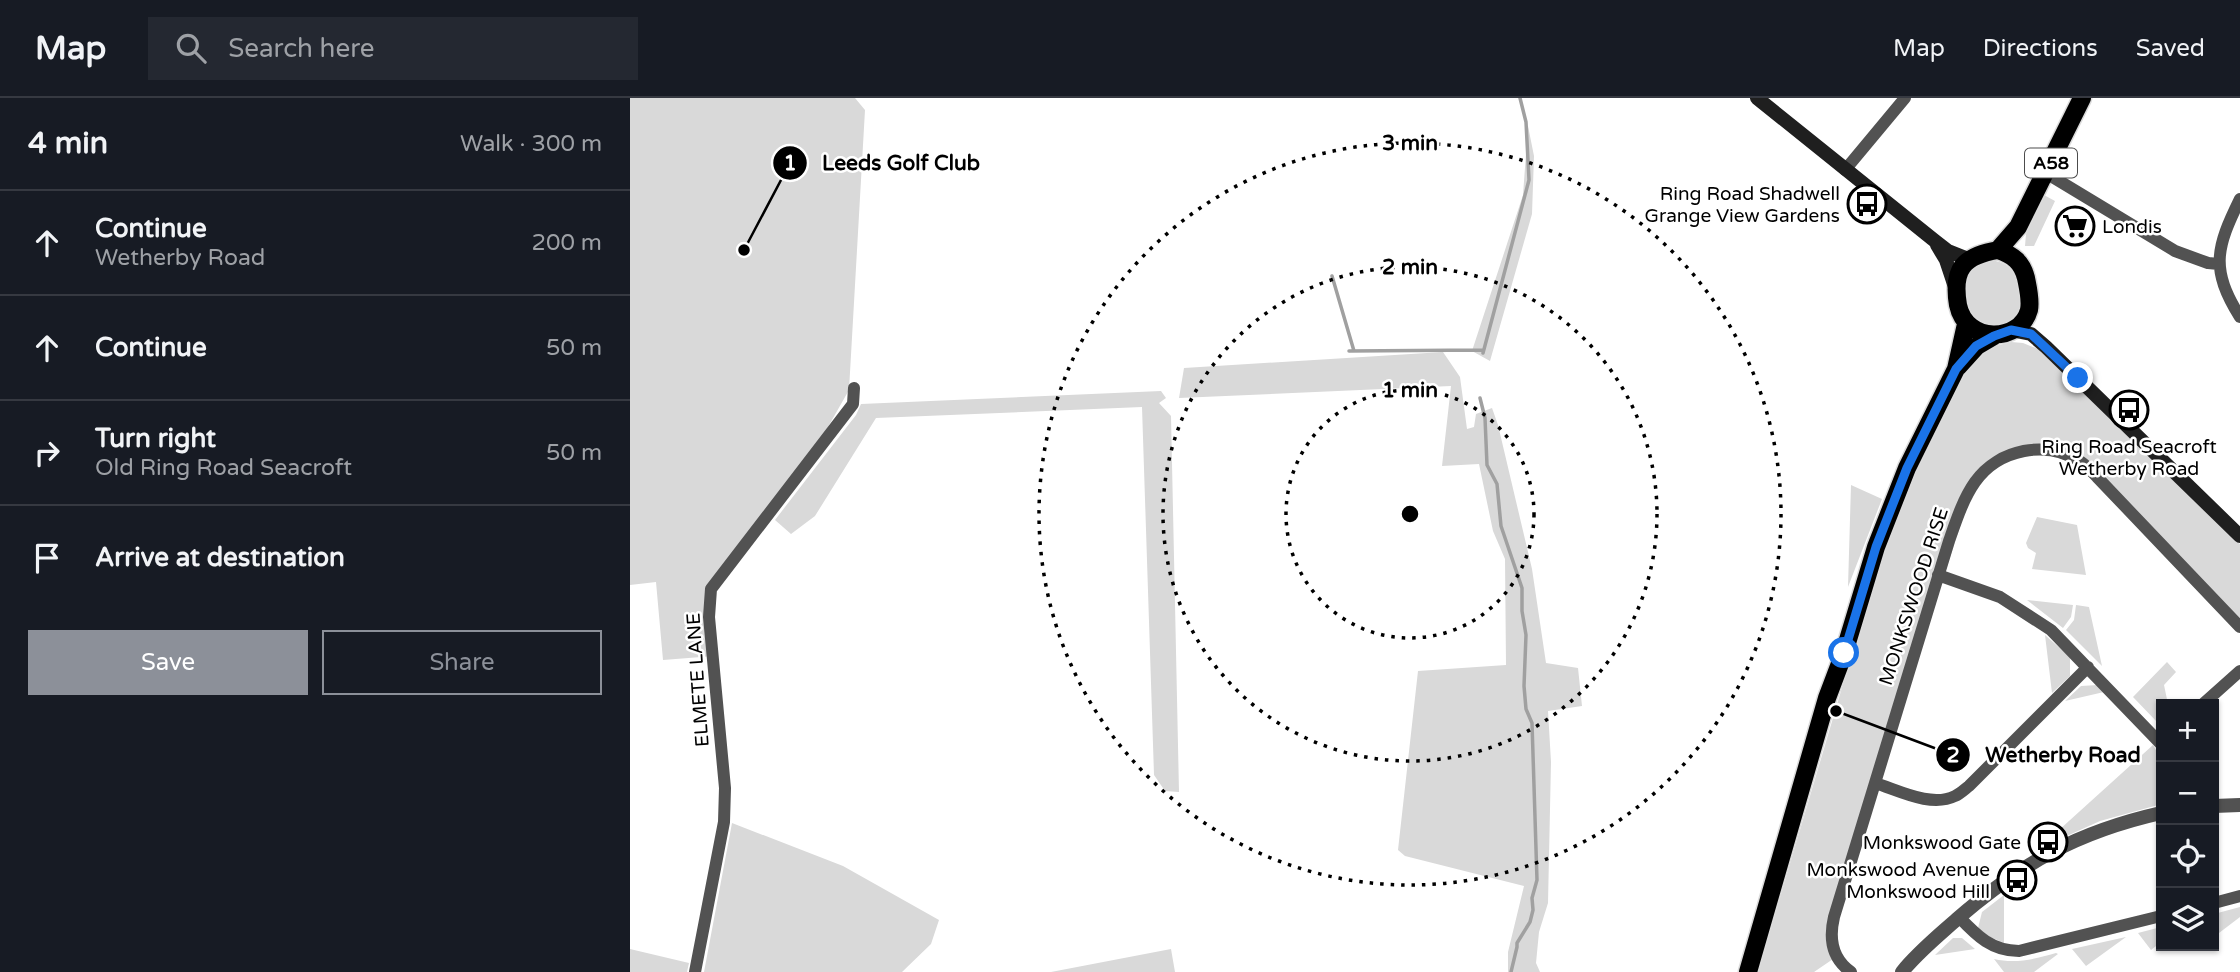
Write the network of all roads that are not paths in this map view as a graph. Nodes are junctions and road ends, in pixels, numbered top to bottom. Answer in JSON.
{"nodes":[{"id":1,"x":1758,"y":98,"type":"edge"},
{"id":2,"x":1905,"y":98,"type":"edge"},
{"id":3,"x":2082,"y":98,"type":"edge"},
{"id":4,"x":1845,"y":170,"type":"junction"},
{"id":5,"x":2046,"y":173,"type":"junction"},
{"id":6,"x":2240,"y":199,"type":"edge"},
{"id":7,"x":2018,"y":227,"type":"junction"},
{"id":8,"x":1934,"y":242,"type":"junction"},
{"id":9,"x":1998,"y":250,"type":"junction"},
{"id":10,"x":1968,"y":259,"type":"junction"},
{"id":11,"x":2019,"y":262,"type":"junction"},
{"id":12,"x":2219,"y":264,"type":"junction"},
{"id":13,"x":1955,"y":289,"type":"junction"},
{"id":14,"x":2029,"y":309,"type":"junction"},
{"id":15,"x":2240,"y":317,"type":"edge"},
{"id":16,"x":1966,"y":324,"type":"junction"},
{"id":17,"x":2003,"y":333,"type":"junction"},
{"id":18,"x":2046,"y":347,"type":"junction"},
{"id":19,"x":1956,"y":369,"type":"junction"},
{"id":20,"x":854,"y":388,"type":"dead end"},
{"id":21,"x":2240,"y":536,"type":"edge"},
{"id":22,"x":1938,"y":575,"type":"junction"},
{"id":23,"x":2240,"y":627,"type":"edge"},
{"id":24,"x":2088,"y":667,"type":"junction"},
{"id":25,"x":2240,"y":671,"type":"edge"},
{"id":26,"x":2209,"y":699,"type":"edge"},
{"id":27,"x":2156,"y":738,"type":"edge"},
{"id":28,"x":1875,"y":783,"type":"junction"},
{"id":29,"x":2219,"y":806,"type":"edge"},
{"id":30,"x":2240,"y":806,"type":"edge"},
{"id":31,"x":2156,"y":814,"type":"edge"},
{"id":32,"x":2240,"y":896,"type":"edge"},
{"id":33,"x":2219,"y":902,"type":"edge"},
{"id":34,"x":1959,"y":917,"type":"junction"},
{"id":35,"x":2156,"y":917,"type":"edge"},
{"id":36,"x":695,"y":972,"type":"edge"},
{"id":37,"x":1748,"y":972,"type":"edge"},
{"id":38,"x":1851,"y":972,"type":"edge"},
{"id":39,"x":1902,"y":972,"type":"edge"}],
"edges":[{"from":1,"to":4,"type":"main road"},
{"from":2,"to":4,"type":"street"},
{"from":3,"to":5,"type":"main road","number":"A58"},
{"from":4,"to":8,"type":"main road"},
{"from":5,"to":7,"type":"main road","number":"A58"},
{"from":5,"to":12,"type":"street"},
{"from":6,"to":12,"type":"street"},
{"from":7,"to":9,"type":"main road","number":"A58"},
{"from":7,"to":11,"type":"main road","number":"A58"},
{"from":8,"to":10,"type":"main road"},
{"from":8,"to":13,"type":"main road"},
{"from":9,"to":10,"type":"main road"},
{"from":9,"to":11,"type":"main road"},
{"from":10,"to":13,"type":"main road"},
{"from":11,"to":14,"type":"main road","number":"A58"},
{"from":12,"to":15,"type":"street"},
{"from":13,"to":16,"type":"main road"},
{"from":14,"to":17,"type":"main road"},
{"from":14,"to":18,"type":"main road"},
{"from":16,"to":17,"type":"main road"},
{"from":16,"to":19,"type":"main road"},
{"from":17,"to":18,"type":"main road"},
{"from":17,"to":19,"type":"main road"},
{"from":18,"to":21,"type":"main road"},
{"from":19,"to":37,"type":"main road"},
{"from":20,"to":36,"type":"street","name":"ELMETE LANE"},
{"from":22,"to":23,"type":"street","name":"MONKSWOOD RISE"},
{"from":22,"to":24,"type":"street"},
{"from":22,"to":28,"type":"street","name":"MONKSWOOD RISE"},
{"from":24,"to":27,"type":"street"},
{"from":24,"to":28,"type":"street"},
{"from":25,"to":26,"type":"street"},
{"from":28,"to":38,"type":"street","name":"MONKSWOOD RISE"},
{"from":29,"to":30,"type":"street"},
{"from":31,"to":34,"type":"street"},
{"from":32,"to":33,"type":"street"},
{"from":34,"to":35,"type":"street"},
{"from":34,"to":39,"type":"street"}]}
